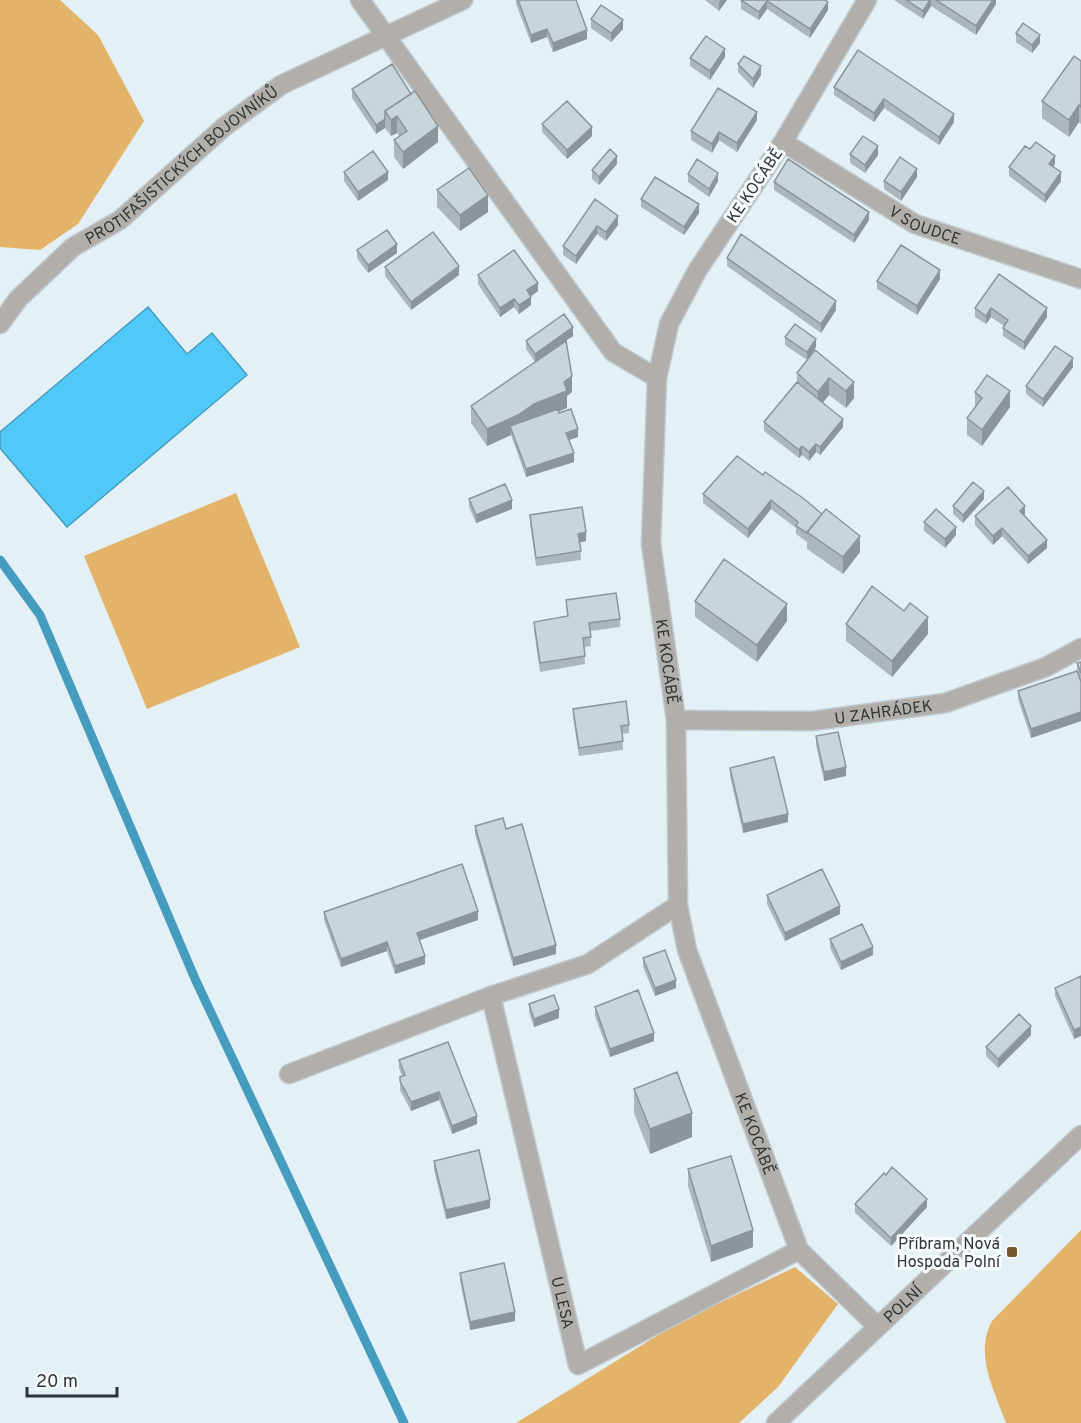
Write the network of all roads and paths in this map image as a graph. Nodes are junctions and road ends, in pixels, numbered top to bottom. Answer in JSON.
{"nodes":[{"id":1,"x":360,"y":0,"type":"edge"},
{"id":2,"x":463,"y":0,"type":"edge"},
{"id":3,"x":865,"y":1,"type":"edge"},
{"id":4,"x":384,"y":35,"type":"junction"},
{"id":5,"x":783,"y":142,"type":"junction"},
{"id":6,"x":1081,"y":279,"type":"edge"},
{"id":7,"x":0,"y":324,"type":"edge"},
{"id":8,"x":657,"y":378,"type":"junction"},
{"id":9,"x":1081,"y":648,"type":"edge"},
{"id":10,"x":676,"y":720,"type":"junction"},
{"id":11,"x":678,"y":905,"type":"junction"},
{"id":12,"x":491,"y":996,"type":"junction"},
{"id":13,"x":289,"y":1074,"type":"dead end"},
{"id":14,"x":1081,"y":1135,"type":"edge"},
{"id":15,"x":799,"y":1250,"type":"junction"},
{"id":16,"x":878,"y":1327,"type":"junction"},
{"id":17,"x":776,"y":1423,"type":"edge"}],
"edges":[{"from":1,"to":4,"type":"street"},
{"from":2,"to":4,"type":"street","name":"PROTIFAŠISTICKÝCH BOJOVNÍKŮ"},
{"from":3,"to":5,"type":"street","name":"KE KOCÁBĚ"},
{"from":4,"to":7,"type":"street","name":"PROTIFAŠISTICKÝCH BOJOVNÍKŮ"},
{"from":4,"to":8,"type":"street"},
{"from":5,"to":6,"type":"street","name":"V SOUDCE"},
{"from":5,"to":8,"type":"street","name":"KE KOCÁBĚ"},
{"from":8,"to":10,"type":"street","name":"KE KOCÁBĚ"},
{"from":9,"to":10,"type":"street","name":"U ZAHRÁDEK"},
{"from":10,"to":11,"type":"street","name":"KE KOCÁBĚ"},
{"from":11,"to":12,"type":"street"},
{"from":11,"to":15,"type":"street","name":"KE KOCÁBĚ"},
{"from":12,"to":13,"type":"street"},
{"from":12,"to":15,"type":"street","name":"U LESA"},
{"from":14,"to":16,"type":"street","name":"POLNÍ"},
{"from":15,"to":16,"type":"street","name":"KE KOCÁBĚ"},
{"from":16,"to":17,"type":"street","name":"POLNÍ"}]}
